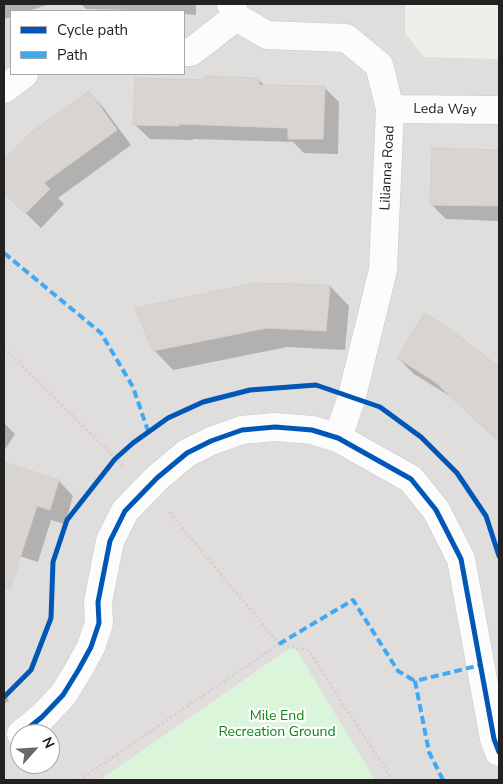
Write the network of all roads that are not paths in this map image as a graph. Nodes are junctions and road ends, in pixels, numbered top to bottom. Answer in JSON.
{"nodes":[{"id":1,"x":233,"y":10,"type":"edge"},
{"id":2,"x":185,"y":52,"type":"edge"},
{"id":3,"x":23,"y":75,"type":"edge"},
{"id":4,"x":4,"y":89,"type":"edge"},
{"id":5,"x":390,"y":109,"type":"junction"},
{"id":6,"x":499,"y":110,"type":"edge"},
{"id":7,"x":338,"y":438,"type":"junction"},
{"id":8,"x":34,"y":724,"type":"edge"},
{"id":9,"x":499,"y":752,"type":"edge"}],
"edges":[{"from":1,"to":2,"type":"street"},
{"from":1,"to":5,"type":"street","name":"Lilianna Road"},
{"from":3,"to":4,"type":"street"},
{"from":5,"to":6,"type":"street","name":"Leda Way"},
{"from":5,"to":7,"type":"street","name":"Lilianna Road"},
{"from":7,"to":8,"type":"street"},
{"from":7,"to":9,"type":"street"}]}
